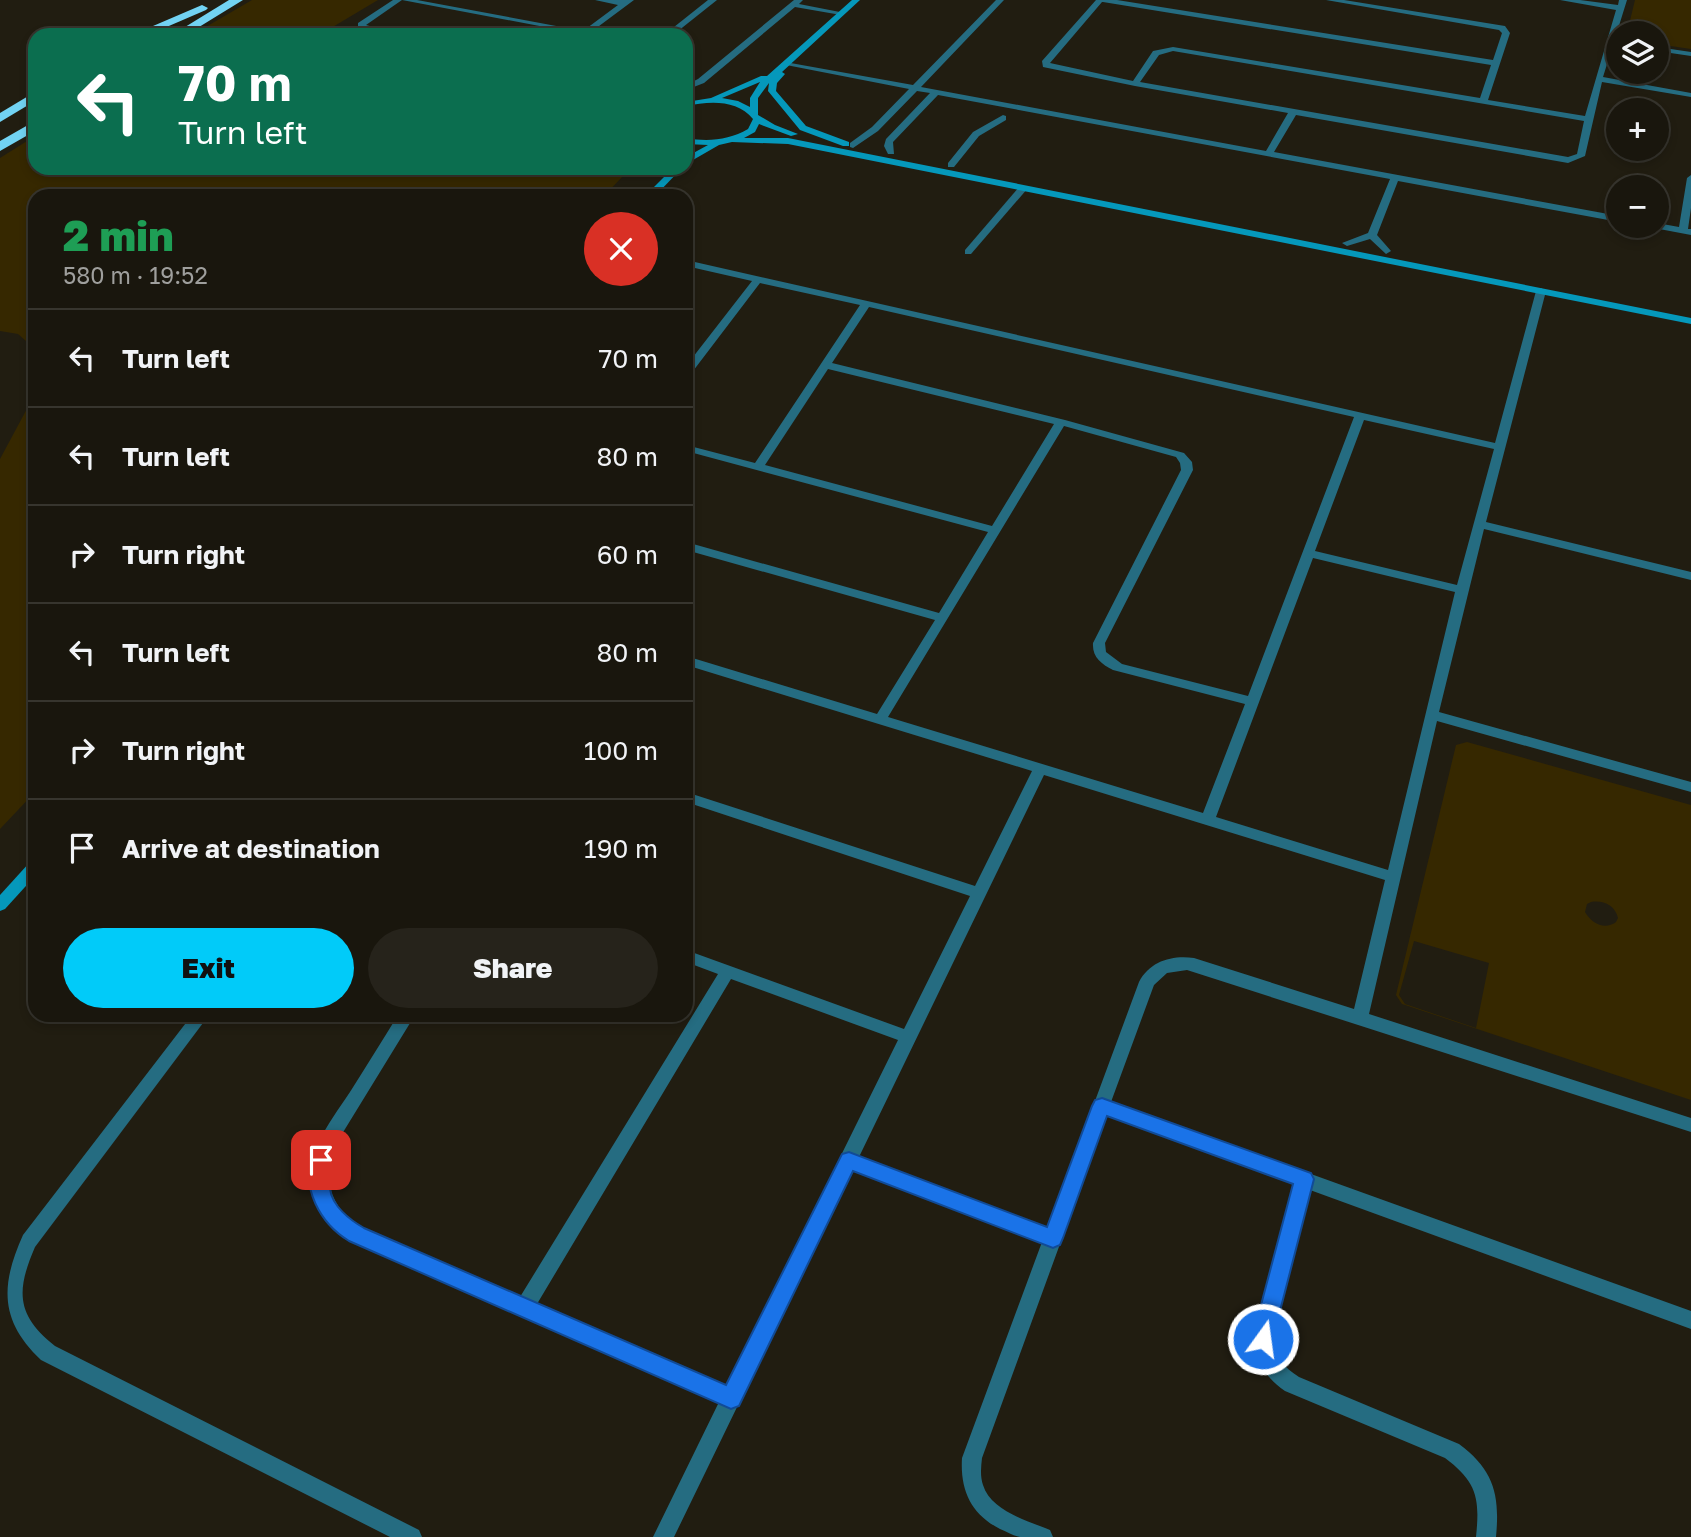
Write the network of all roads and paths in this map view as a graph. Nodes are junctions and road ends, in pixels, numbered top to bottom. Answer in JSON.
{"nodes":[{"id":1,"x":215,"y":0,"type":"edge"},
{"id":2,"x":237,"y":0,"type":"edge"},
{"id":3,"x":398,"y":0,"type":"edge"},
{"id":4,"x":405,"y":0,"type":"edge"},
{"id":5,"x":599,"y":0,"type":"edge"},
{"id":6,"x":713,"y":0,"type":"edge"},
{"id":7,"x":856,"y":0,"type":"edge"},
{"id":8,"x":1000,"y":0,"type":"edge"},
{"id":9,"x":1101,"y":0,"type":"edge"},
{"id":10,"x":1330,"y":0,"type":"edge"},
{"id":11,"x":1564,"y":0,"type":"edge"},
{"id":12,"x":627,"y":2,"type":"edge"},
{"id":13,"x":796,"y":3,"type":"edge"},
{"id":14,"x":1622,"y":4,"type":"edge"},
{"id":15,"x":202,"y":8,"type":"junction"},
{"id":16,"x":841,"y":13,"type":"junction"},
{"id":17,"x":155,"y":28,"type":"edge"},
{"id":18,"x":169,"y":28,"type":"edge"},
{"id":19,"x":190,"y":28,"type":"edge"},
{"id":20,"x":366,"y":28,"type":"edge"},
{"id":21,"x":552,"y":28,"type":"edge"},
{"id":22,"x":591,"y":28,"type":"edge"},
{"id":23,"x":677,"y":28,"type":"edge"},
{"id":24,"x":1669,"y":51,"type":"edge"},
{"id":25,"x":1691,"y":54,"type":"edge"},
{"id":26,"x":1606,"y":62,"type":"edge"},
{"id":27,"x":1496,"y":63,"type":"junction"},
{"id":28,"x":784,"y":64,"type":"junction"},
{"id":29,"x":775,"y":73,"type":"junction"},
{"id":30,"x":1598,"y":79,"type":"junction"},
{"id":31,"x":1135,"y":84,"type":"junction"},
{"id":32,"x":693,"y":85,"type":"edge"},
{"id":33,"x":915,"y":88,"type":"junction"},
{"id":34,"x":936,"y":92,"type":"junction"},
{"id":35,"x":907,"y":95,"type":"junction"},
{"id":36,"x":1691,"y":95,"type":"edge"},
{"id":37,"x":28,"y":100,"type":"edge"},
{"id":38,"x":929,"y":100,"type":"junction"},
{"id":39,"x":1483,"y":101,"type":"junction"},
{"id":40,"x":699,"y":102,"type":"junction"},
{"id":41,"x":693,"y":103,"type":"edge"},
{"id":42,"x":1293,"y":112,"type":"junction"},
{"id":43,"x":28,"y":115,"type":"edge"},
{"id":44,"x":756,"y":117,"type":"junction"},
{"id":45,"x":0,"y":118,"type":"edge"},
{"id":46,"x":1003,"y":118,"type":"dead end"},
{"id":47,"x":1587,"y":119,"type":"junction"},
{"id":48,"x":28,"y":129,"type":"edge"},
{"id":49,"x":0,"y":133,"type":"edge"},
{"id":50,"x":734,"y":140,"type":"junction"},
{"id":51,"x":693,"y":141,"type":"edge"},
{"id":52,"x":721,"y":142,"type":"junction"},
{"id":53,"x":849,"y":144,"type":"junction"},
{"id":54,"x":0,"y":147,"type":"edge"},
{"id":55,"x":891,"y":152,"type":"junction"},
{"id":56,"x":1269,"y":154,"type":"junction"},
{"id":57,"x":693,"y":157,"type":"edge"},
{"id":58,"x":952,"y":170,"type":"junction"},
{"id":59,"x":667,"y":175,"type":"edge"},
{"id":60,"x":670,"y":175,"type":"edge"},
{"id":61,"x":666,"y":178,"type":"junction"},
{"id":62,"x":1395,"y":178,"type":"junction"},
{"id":63,"x":1691,"y":178,"type":"edge"},
{"id":64,"x":1023,"y":188,"type":"junction"},
{"id":65,"x":656,"y":189,"type":"edge"},
{"id":66,"x":1606,"y":217,"type":"edge"},
{"id":67,"x":1669,"y":228,"type":"edge"},
{"id":68,"x":1687,"y":231,"type":"edge"},
{"id":69,"x":1372,"y":235,"type":"junction"},
{"id":70,"x":1347,"y":243,"type":"junction"},
{"id":71,"x":1387,"y":251,"type":"junction"},
{"id":72,"x":968,"y":252,"type":"dead end"},
{"id":73,"x":693,"y":265,"type":"edge"},
{"id":74,"x":758,"y":279,"type":"junction"},
{"id":75,"x":1541,"y":291,"type":"junction"},
{"id":76,"x":866,"y":303,"type":"junction"},
{"id":77,"x":1691,"y":313,"type":"edge"},
{"id":78,"x":1691,"y":321,"type":"edge"},
{"id":79,"x":693,"y":364,"type":"edge"},
{"id":80,"x":825,"y":365,"type":"junction"},
{"id":81,"x":1360,"y":416,"type":"junction"},
{"id":82,"x":1061,"y":422,"type":"junction"},
{"id":83,"x":1499,"y":447,"type":"junction"},
{"id":84,"x":693,"y":450,"type":"edge"},
{"id":85,"x":758,"y":467,"type":"junction"},
{"id":86,"x":1479,"y":524,"type":"junction"},
{"id":87,"x":993,"y":530,"type":"junction"},
{"id":88,"x":693,"y":548,"type":"edge"},
{"id":89,"x":1309,"y":553,"type":"junction"},
{"id":90,"x":1691,"y":576,"type":"edge"},
{"id":91,"x":1462,"y":590,"type":"junction"},
{"id":92,"x":940,"y":617,"type":"junction"},
{"id":93,"x":693,"y":662,"type":"edge"},
{"id":94,"x":1253,"y":702,"type":"junction"},
{"id":95,"x":1432,"y":715,"type":"junction"},
{"id":96,"x":880,"y":720,"type":"junction"},
{"id":97,"x":1040,"y":769,"type":"junction"},
{"id":98,"x":1691,"y":787,"type":"edge"},
{"id":99,"x":693,"y":799,"type":"edge"},
{"id":100,"x":1208,"y":820,"type":"junction"},
{"id":101,"x":28,"y":874,"type":"edge"},
{"id":102,"x":1393,"y":877,"type":"junction"},
{"id":103,"x":978,"y":893,"type":"junction"},
{"id":104,"x":0,"y":905,"type":"edge"},
{"id":105,"x":693,"y":958,"type":"edge"},
{"id":106,"x":728,"y":971,"type":"junction"},
{"id":107,"x":1360,"y":1016,"type":"junction"},
{"id":108,"x":196,"y":1022,"type":"edge"},
{"id":109,"x":403,"y":1022,"type":"edge"},
{"id":110,"x":908,"y":1037,"type":"junction"},
{"id":111,"x":1102,"y":1106,"type":"junction"},
{"id":112,"x":1691,"y":1125,"type":"edge"},
{"id":113,"x":849,"y":1161,"type":"junction"},
{"id":114,"x":1304,"y":1179,"type":"junction"},
{"id":115,"x":1053,"y":1238,"type":"junction"},
{"id":116,"x":524,"y":1308,"type":"junction"},
{"id":117,"x":1691,"y":1320,"type":"edge"},
{"id":118,"x":731,"y":1398,"type":"junction"},
{"id":119,"x":412,"y":1537,"type":"edge"},
{"id":120,"x":663,"y":1537,"type":"edge"},
{"id":121,"x":1043,"y":1537,"type":"edge"},
{"id":122,"x":1486,"y":1537,"type":"edge"}],
"edges":[{"from":1,"to":15,"type":"highway"},
{"from":2,"to":19,"type":"highway"},
{"from":3,"to":20,"type":"street"},
{"from":4,"to":21,"type":"street"},
{"from":5,"to":12,"type":"street"},
{"from":6,"to":23,"type":"street"},
{"from":7,"to":16,"type":"main road"},
{"from":8,"to":33,"type":"street"},
{"from":9,"to":27,"type":"street"},
{"from":9,"to":31,"type":"street"},
{"from":10,"to":27,"type":"street"},
{"from":11,"to":14,"type":"street"},
{"from":12,"to":22,"type":"street"},
{"from":13,"to":16,"type":"street"},
{"from":13,"to":32,"type":"street"},
{"from":15,"to":17,"type":"highway"},
{"from":15,"to":18,"type":"highway"},
{"from":16,"to":28,"type":"main road"},
{"from":24,"to":25,"type":"street"},
{"from":26,"to":30,"type":"street"},
{"from":27,"to":39,"type":"street"},
{"from":28,"to":29,"type":"main road"},
{"from":28,"to":33,"type":"street"},
{"from":28,"to":53,"type":"main road"},
{"from":29,"to":40,"type":"main road"},
{"from":29,"to":44,"type":"main road"},
{"from":30,"to":36,"type":"street"},
{"from":30,"to":47,"type":"street"},
{"from":31,"to":39,"type":"street"},
{"from":31,"to":42,"type":"street"},
{"from":33,"to":34,"type":"street"},
{"from":33,"to":35,"type":"street"},
{"from":34,"to":38,"type":"street"},
{"from":34,"to":56,"type":"street"},
{"from":35,"to":38,"type":"street"},
{"from":35,"to":53,"type":"street"},
{"from":37,"to":45,"type":"highway"},
{"from":38,"to":55,"type":"street"},
{"from":39,"to":47,"type":"street"},
{"from":40,"to":41,"type":"main road"},
{"from":40,"to":44,"type":"main road"},
{"from":42,"to":47,"type":"street"},
{"from":42,"to":56,"type":"street"},
{"from":43,"to":49,"type":"highway"},
{"from":44,"to":50,"type":"main road"},
{"from":44,"to":53,"type":"main road"},
{"from":46,"to":58,"type":"street"},
{"from":48,"to":54,"type":"highway"},
{"from":50,"to":52,"type":"main road"},
{"from":50,"to":58,"type":"main road"},
{"from":51,"to":52,"type":"main road"},
{"from":52,"to":57,"type":"main road"},
{"from":53,"to":55,"type":"main road"},
{"from":55,"to":58,"type":"main road"},
{"from":56,"to":62,"type":"street"},
{"from":58,"to":64,"type":"main road"},
{"from":58,"to":70,"type":"main road"},
{"from":59,"to":61,"type":"main road"},
{"from":60,"to":61,"type":"main road"},
{"from":61,"to":65,"type":"main road"},
{"from":62,"to":66,"type":"street"},
{"from":62,"to":69,"type":"street"},
{"from":63,"to":68,"type":"street"},
{"from":64,"to":72,"type":"street"},
{"from":64,"to":75,"type":"main road"},
{"from":67,"to":68,"type":"street"},
{"from":69,"to":70,"type":"street"},
{"from":69,"to":71,"type":"street"},
{"from":70,"to":71,"type":"main road"},
{"from":71,"to":77,"type":"main road"},
{"from":73,"to":74,"type":"street"},
{"from":74,"to":76,"type":"street"},
{"from":74,"to":79,"type":"street"},
{"from":75,"to":78,"type":"main road"},
{"from":75,"to":83,"type":"street"},
{"from":76,"to":80,"type":"street"},
{"from":76,"to":81,"type":"street"},
{"from":80,"to":82,"type":"street"},
{"from":80,"to":85,"type":"street"},
{"from":81,"to":83,"type":"street"},
{"from":81,"to":89,"type":"street"},
{"from":82,"to":87,"type":"street"},
{"from":82,"to":94,"type":"street"},
{"from":83,"to":86,"type":"street"},
{"from":84,"to":85,"type":"street"},
{"from":85,"to":87,"type":"street"},
{"from":86,"to":90,"type":"street"},
{"from":86,"to":91,"type":"street"},
{"from":87,"to":92,"type":"street"},
{"from":88,"to":92,"type":"street"},
{"from":89,"to":91,"type":"street"},
{"from":89,"to":94,"type":"street"},
{"from":91,"to":95,"type":"street"},
{"from":92,"to":96,"type":"street"},
{"from":93,"to":96,"type":"street"},
{"from":94,"to":100,"type":"street"},
{"from":95,"to":98,"type":"street"},
{"from":95,"to":102,"type":"street"},
{"from":96,"to":97,"type":"street"},
{"from":97,"to":100,"type":"street"},
{"from":97,"to":103,"type":"street"},
{"from":99,"to":103,"type":"street"},
{"from":100,"to":102,"type":"street"},
{"from":101,"to":104,"type":"main road"},
{"from":102,"to":107,"type":"street"},
{"from":103,"to":110,"type":"street"},
{"from":105,"to":106,"type":"street"},
{"from":106,"to":110,"type":"street"},
{"from":106,"to":116,"type":"street"},
{"from":107,"to":111,"type":"street"},
{"from":107,"to":112,"type":"street"},
{"from":108,"to":119,"type":"street"},
{"from":109,"to":116,"type":"street"},
{"from":110,"to":113,"type":"street"},
{"from":111,"to":114,"type":"street"},
{"from":111,"to":115,"type":"street"},
{"from":113,"to":115,"type":"street"},
{"from":113,"to":118,"type":"street"},
{"from":114,"to":117,"type":"street"},
{"from":114,"to":122,"type":"street"},
{"from":115,"to":121,"type":"street"},
{"from":116,"to":118,"type":"street"},
{"from":118,"to":120,"type":"street"}]}
